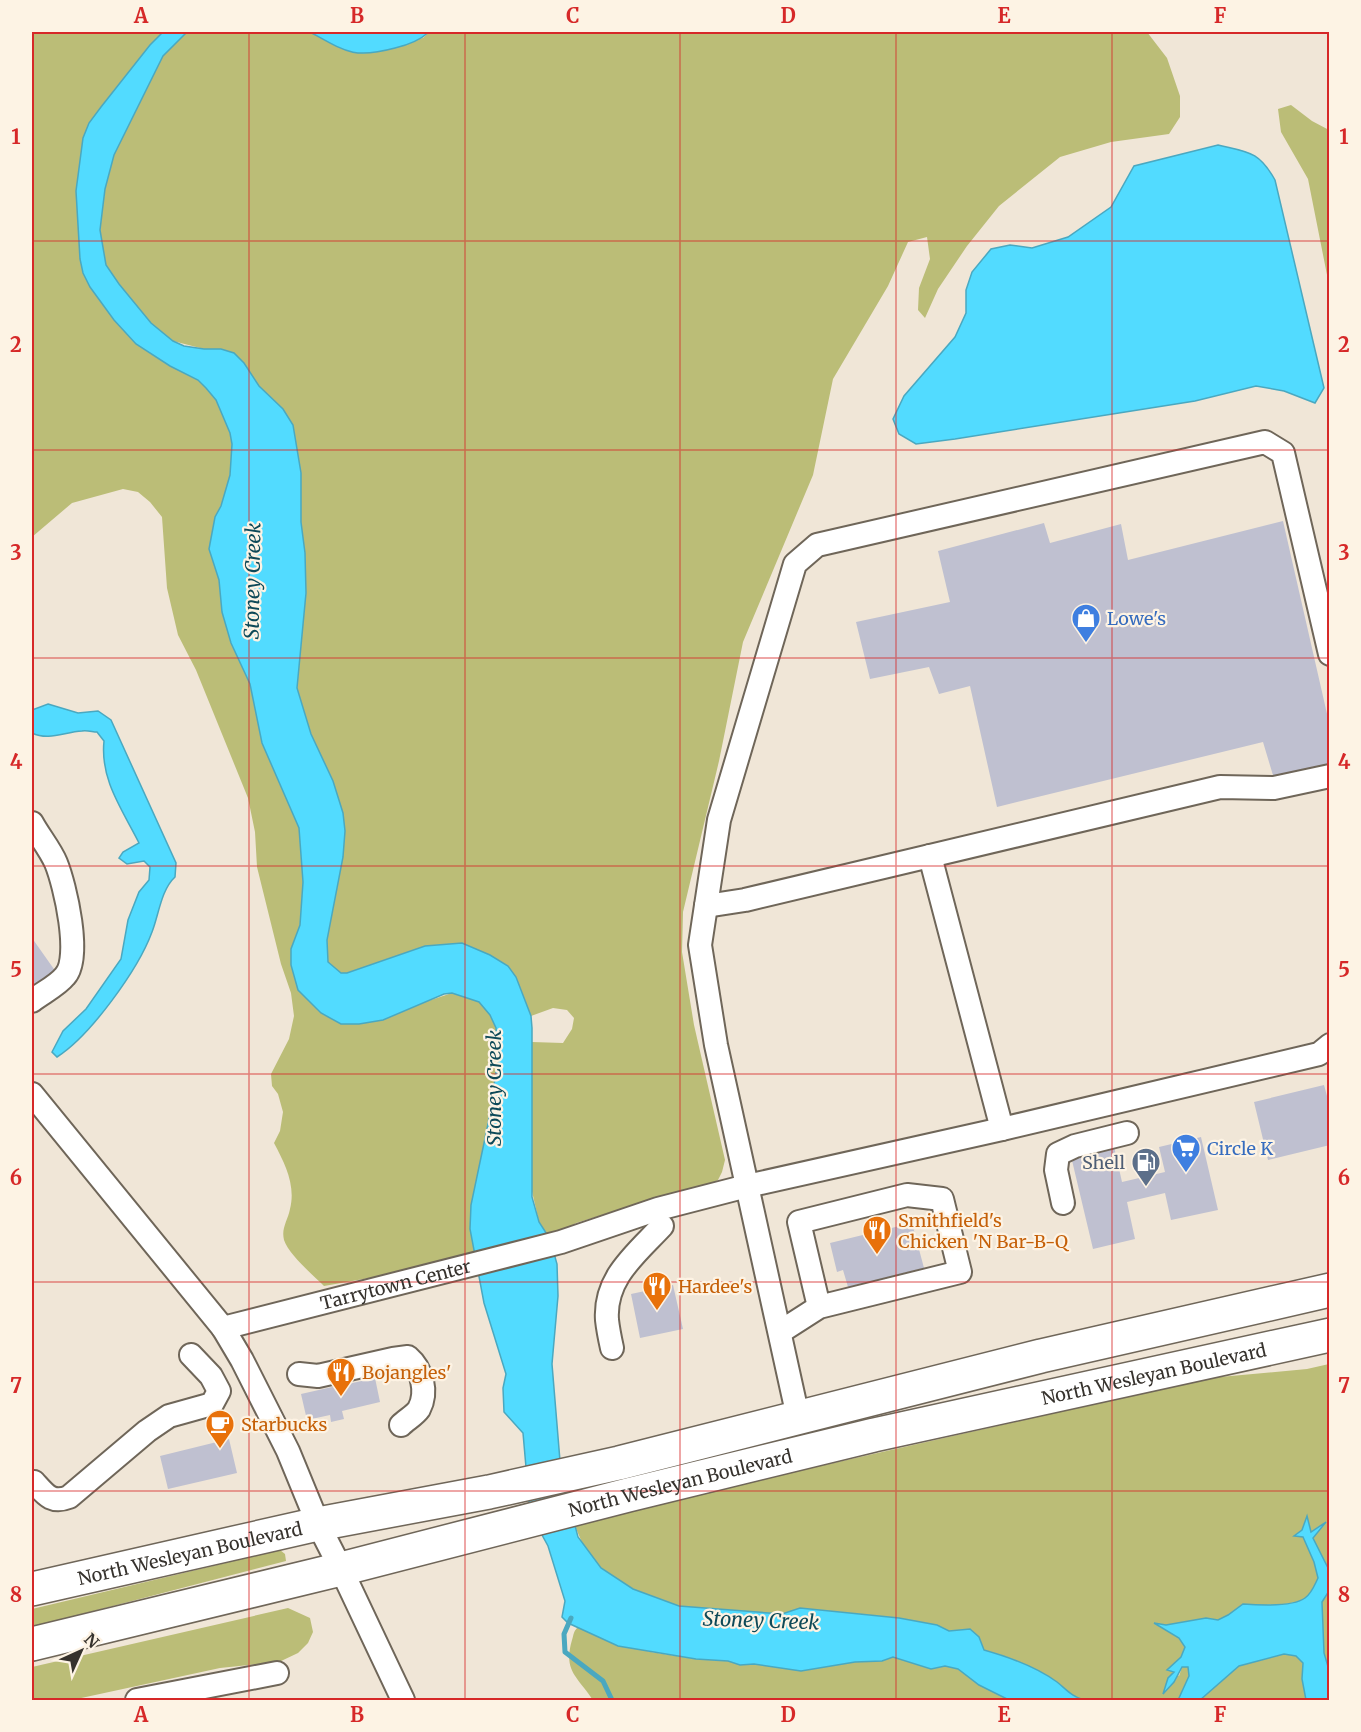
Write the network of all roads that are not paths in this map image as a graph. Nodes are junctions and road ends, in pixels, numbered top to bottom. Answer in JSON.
{"nodes":[{"id":1,"x":1329,"y":654,"type":"edge"},
{"id":2,"x":1329,"y":776,"type":"edge"},
{"id":3,"x":32,"y":823,"type":"edge"},
{"id":4,"x":930,"y":856,"type":"junction"},
{"id":5,"x":706,"y":906,"type":"junction"},
{"id":6,"x":32,"y":1001,"type":"edge"},
{"id":7,"x":1329,"y":1045,"type":"edge"},
{"id":8,"x":32,"y":1094,"type":"edge"},
{"id":9,"x":1002,"y":1129,"type":"junction"},
{"id":10,"x":1127,"y":1133,"type":"dead end"},
{"id":11,"x":747,"y":1186,"type":"junction"},
{"id":12,"x":1064,"y":1203,"type":"dead end"},
{"id":13,"x":660,"y":1217,"type":"junction"},
{"id":14,"x":1329,"y":1290,"type":"edge"},
{"id":15,"x":819,"y":1307,"type":"junction"},
{"id":16,"x":223,"y":1328,"type":"junction"},
{"id":17,"x":780,"y":1332,"type":"junction"},
{"id":18,"x":1329,"y":1335,"type":"edge"},
{"id":19,"x":612,"y":1348,"type":"dead end"},
{"id":20,"x":190,"y":1355,"type":"dead end"},
{"id":21,"x":1041,"y":1356,"type":"junction"},
{"id":22,"x":299,"y":1374,"type":"dead end"},
{"id":23,"x":1050,"y":1395,"type":"junction"},
{"id":24,"x":798,"y":1417,"type":"junction"},
{"id":25,"x":401,"y":1425,"type":"dead end"},
{"id":26,"x":34,"y":1482,"type":"dead end"},
{"id":27,"x":318,"y":1524,"type":"junction"},
{"id":28,"x":342,"y":1569,"type":"junction"},
{"id":29,"x":32,"y":1589,"type":"edge"},
{"id":30,"x":32,"y":1644,"type":"edge"},
{"id":31,"x":277,"y":1673,"type":"dead end"},
{"id":32,"x":136,"y":1701,"type":"edge"},
{"id":33,"x":403,"y":1701,"type":"edge"}],
"edges":[{"from":1,"to":5,"type":"street"},
{"from":2,"to":4,"type":"street"},
{"from":3,"to":6,"type":"street"},
{"from":4,"to":5,"type":"street"},
{"from":4,"to":9,"type":"street"},
{"from":5,"to":11,"type":"street"},
{"from":7,"to":9,"type":"street","name":"Tarrytown Center"},
{"from":8,"to":16,"type":"street"},
{"from":9,"to":11,"type":"street","name":"Tarrytown Center"},
{"from":10,"to":12,"type":"street"},
{"from":11,"to":13,"type":"street","name":"Tarrytown Center"},
{"from":11,"to":17,"type":"street"},
{"from":13,"to":16,"type":"street","name":"Tarrytown Center"},
{"from":13,"to":19,"type":"street"},
{"from":14,"to":21,"type":"highway","name":"North Wesleyan Boulevard"},
{"from":15,"to":15,"type":"street"},
{"from":15,"to":17,"type":"street"},
{"from":16,"to":27,"type":"street"},
{"from":17,"to":24,"type":"street"},
{"from":18,"to":23,"type":"highway","name":"North Wesleyan Boulevard"},
{"from":20,"to":26,"type":"street"},
{"from":21,"to":23,"type":"highway"},
{"from":21,"to":24,"type":"highway","name":"North Wesleyan Boulevard"},
{"from":22,"to":25,"type":"street"},
{"from":23,"to":28,"type":"highway","name":"North Wesleyan Boulevard"},
{"from":24,"to":27,"type":"highway","name":"North Wesleyan Boulevard"},
{"from":27,"to":28,"type":"street"},
{"from":27,"to":29,"type":"highway","name":"North Wesleyan Boulevard"},
{"from":28,"to":30,"type":"highway","name":"North Wesleyan Boulevard"},
{"from":28,"to":33,"type":"street"},
{"from":31,"to":32,"type":"street"}]}
